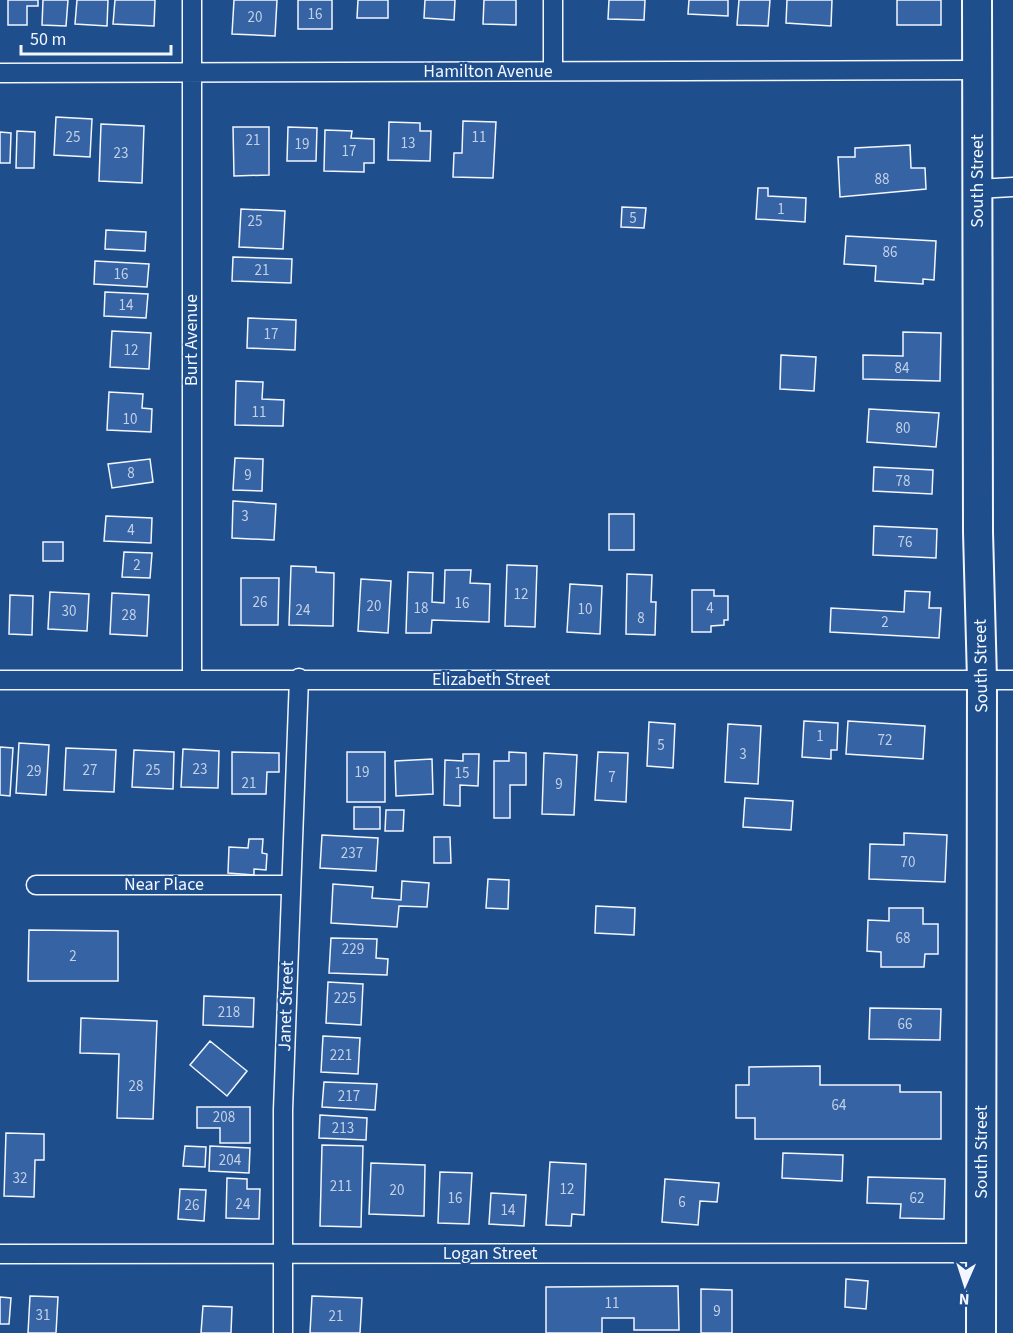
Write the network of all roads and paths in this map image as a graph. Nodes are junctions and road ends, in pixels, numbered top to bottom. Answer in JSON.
{"nodes":[{"id":1,"x":192,"y":0,"type":"edge"},
{"id":2,"x":553,"y":0,"type":"edge"},
{"id":3,"x":977,"y":0,"type":"edge"},
{"id":4,"x":977,"y":70,"type":"junction"},
{"id":5,"x":192,"y":71,"type":"junction"},
{"id":6,"x":553,"y":71,"type":"junction"},
{"id":7,"x":0,"y":73,"type":"edge"},
{"id":8,"x":1013,"y":187,"type":"edge"},
{"id":9,"x":977,"y":189,"type":"junction"},
{"id":10,"x":299,"y":678,"type":"junction"},
{"id":11,"x":0,"y":680,"type":"edge"},
{"id":12,"x":192,"y":680,"type":"junction"},
{"id":13,"x":982,"y":680,"type":"junction"},
{"id":14,"x":1013,"y":680,"type":"edge"},
{"id":15,"x":36,"y":885,"type":"dead end"},
{"id":16,"x":291,"y":885,"type":"junction"},
{"id":17,"x":283,"y":1252,"type":"junction"},
{"id":18,"x":981,"y":1253,"type":"junction"},
{"id":19,"x":0,"y":1254,"type":"edge"},
{"id":20,"x":283,"y":1333,"type":"edge"},
{"id":21,"x":981,"y":1333,"type":"edge"}],
"edges":[{"from":1,"to":5,"type":"street","name":"Burt Avenue"},
{"from":2,"to":6,"type":"street"},
{"from":3,"to":4,"type":"main road","name":"South Street"},
{"from":4,"to":6,"type":"street","name":"Hamilton Avenue"},
{"from":4,"to":9,"type":"main road","name":"South Street"},
{"from":5,"to":6,"type":"street","name":"Hamilton Avenue"},
{"from":5,"to":7,"type":"street","name":"Hamilton Avenue"},
{"from":5,"to":12,"type":"street","name":"Burt Avenue"},
{"from":8,"to":9,"type":"street"},
{"from":9,"to":13,"type":"main road","name":"South Street"},
{"from":10,"to":12,"type":"street","name":"Elizabeth Street"},
{"from":10,"to":13,"type":"street","name":"Elizabeth Street"},
{"from":10,"to":16,"type":"street","name":"Janet Street"},
{"from":11,"to":12,"type":"street","name":"Elizabeth Street"},
{"from":13,"to":14,"type":"street","name":"Elizabeth Street"},
{"from":13,"to":18,"type":"main road","name":"South Street"},
{"from":15,"to":16,"type":"street","name":"Near Place"},
{"from":16,"to":17,"type":"street","name":"Janet Street"},
{"from":17,"to":18,"type":"street","name":"Logan Street"},
{"from":17,"to":19,"type":"street","name":"Logan Street"},
{"from":17,"to":20,"type":"street","name":"Janet Street"},
{"from":18,"to":21,"type":"main road","name":"South Street"}]}
